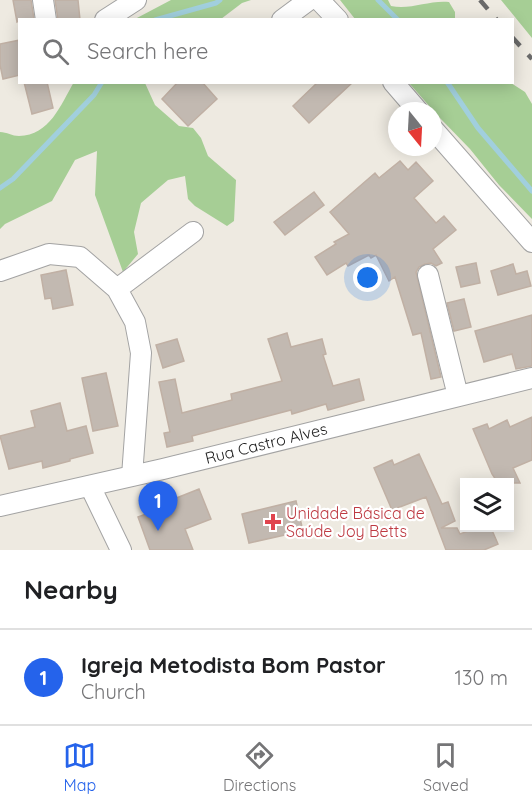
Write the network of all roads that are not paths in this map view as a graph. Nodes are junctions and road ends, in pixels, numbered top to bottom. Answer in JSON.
{"nodes":[{"id":1,"x":44,"y":0,"type":"edge"},
{"id":2,"x":136,"y":0,"type":"edge"},
{"id":3,"x":309,"y":0,"type":"edge"},
{"id":4,"x":319,"y":0,"type":"edge"},
{"id":5,"x":46,"y":18,"type":"edge"},
{"id":6,"x":108,"y":18,"type":"edge"},
{"id":7,"x":285,"y":18,"type":"edge"},
{"id":8,"x":336,"y":18,"type":"edge"},
{"id":9,"x":395,"y":84,"type":"edge"},
{"id":10,"x":410,"y":102,"type":"edge"},
{"id":11,"x":442,"y":139,"type":"edge"},
{"id":12,"x":193,"y":232,"type":"dead end"},
{"id":13,"x":532,"y":242,"type":"edge"},
{"id":14,"x":0,"y":271,"type":"edge"},
{"id":15,"x":428,"y":275,"type":"dead end"},
{"id":16,"x":117,"y":289,"type":"junction"},
{"id":17,"x":532,"y":378,"type":"edge"},
{"id":18,"x":458,"y":396,"type":"junction"},
{"id":19,"x":132,"y":476,"type":"junction"},
{"id":20,"x":90,"y":486,"type":"junction"},
{"id":21,"x":0,"y":506,"type":"edge"},
{"id":22,"x":121,"y":550,"type":"edge"}],
"edges":[{"from":1,"to":5,"type":"street"},
{"from":2,"to":6,"type":"street"},
{"from":3,"to":7,"type":"street"},
{"from":4,"to":8,"type":"street"},
{"from":9,"to":10,"type":"street"},
{"from":11,"to":13,"type":"street"},
{"from":12,"to":16,"type":"street"},
{"from":14,"to":16,"type":"street"},
{"from":15,"to":18,"type":"street"},
{"from":16,"to":19,"type":"street"},
{"from":17,"to":18,"type":"street","name":"Rua Castro Alves"},
{"from":18,"to":19,"type":"street","name":"Rua Castro Alves"},
{"from":19,"to":20,"type":"street","name":"Rua Castro Alves"},
{"from":20,"to":21,"type":"street","name":"Rua Castro Alves"},
{"from":20,"to":22,"type":"street"}]}
